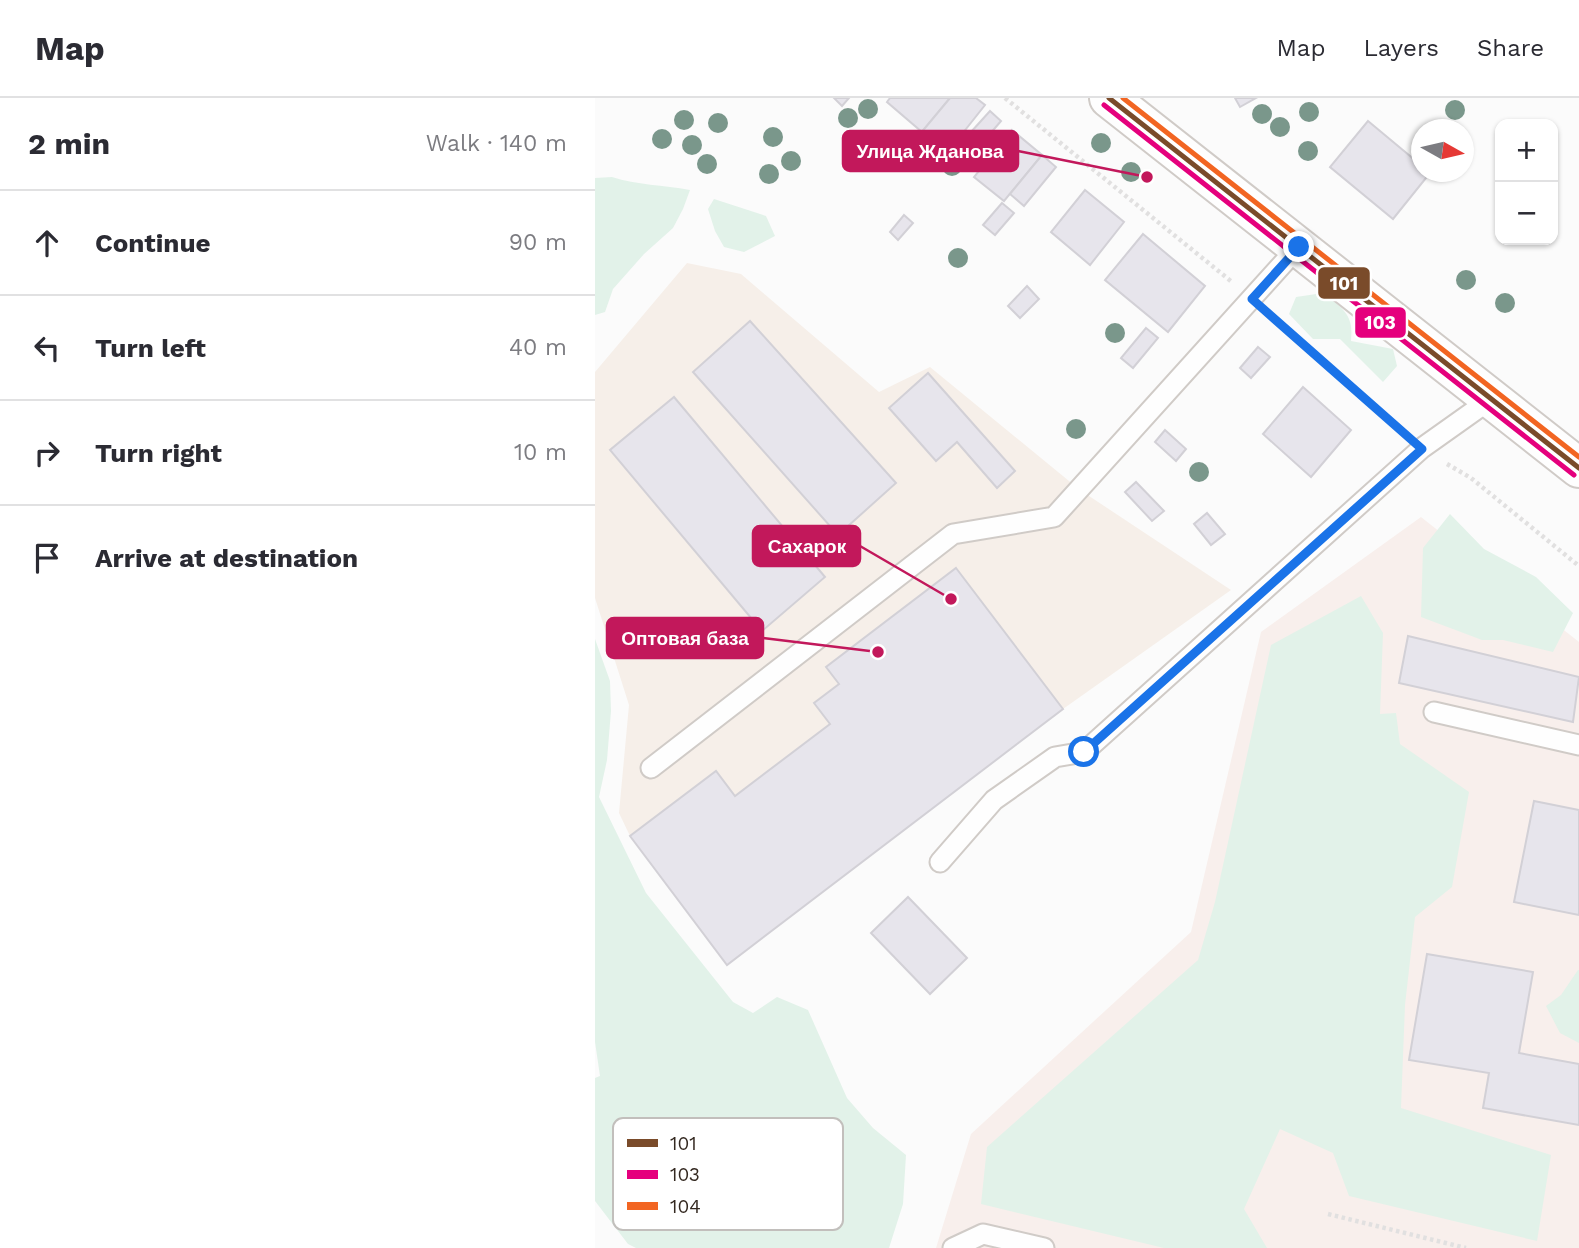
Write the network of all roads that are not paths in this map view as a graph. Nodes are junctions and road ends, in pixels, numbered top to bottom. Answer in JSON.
{"nodes":[{"id":1,"x":1109,"y":98,"type":"edge"},
{"id":2,"x":1299,"y":247,"type":"junction"},
{"id":3,"x":1491,"y":399,"type":"junction"},
{"id":4,"x":1579,"y":468,"type":"edge"},
{"id":5,"x":1434,"y":712,"type":"dead end"},
{"id":6,"x":1579,"y":745,"type":"edge"},
{"id":7,"x":651,"y":768,"type":"dead end"},
{"id":8,"x":940,"y":862,"type":"dead end"},
{"id":9,"x":953,"y":1248,"type":"edge"},
{"id":10,"x":1044,"y":1248,"type":"edge"}],
"edges":[{"from":1,"to":2,"type":"street"},
{"from":2,"to":3,"type":"street"},
{"from":2,"to":7,"type":"lane"},
{"from":3,"to":4,"type":"street"},
{"from":3,"to":8,"type":"lane"},
{"from":5,"to":6,"type":"lane"},
{"from":9,"to":10,"type":"lane"}]}
